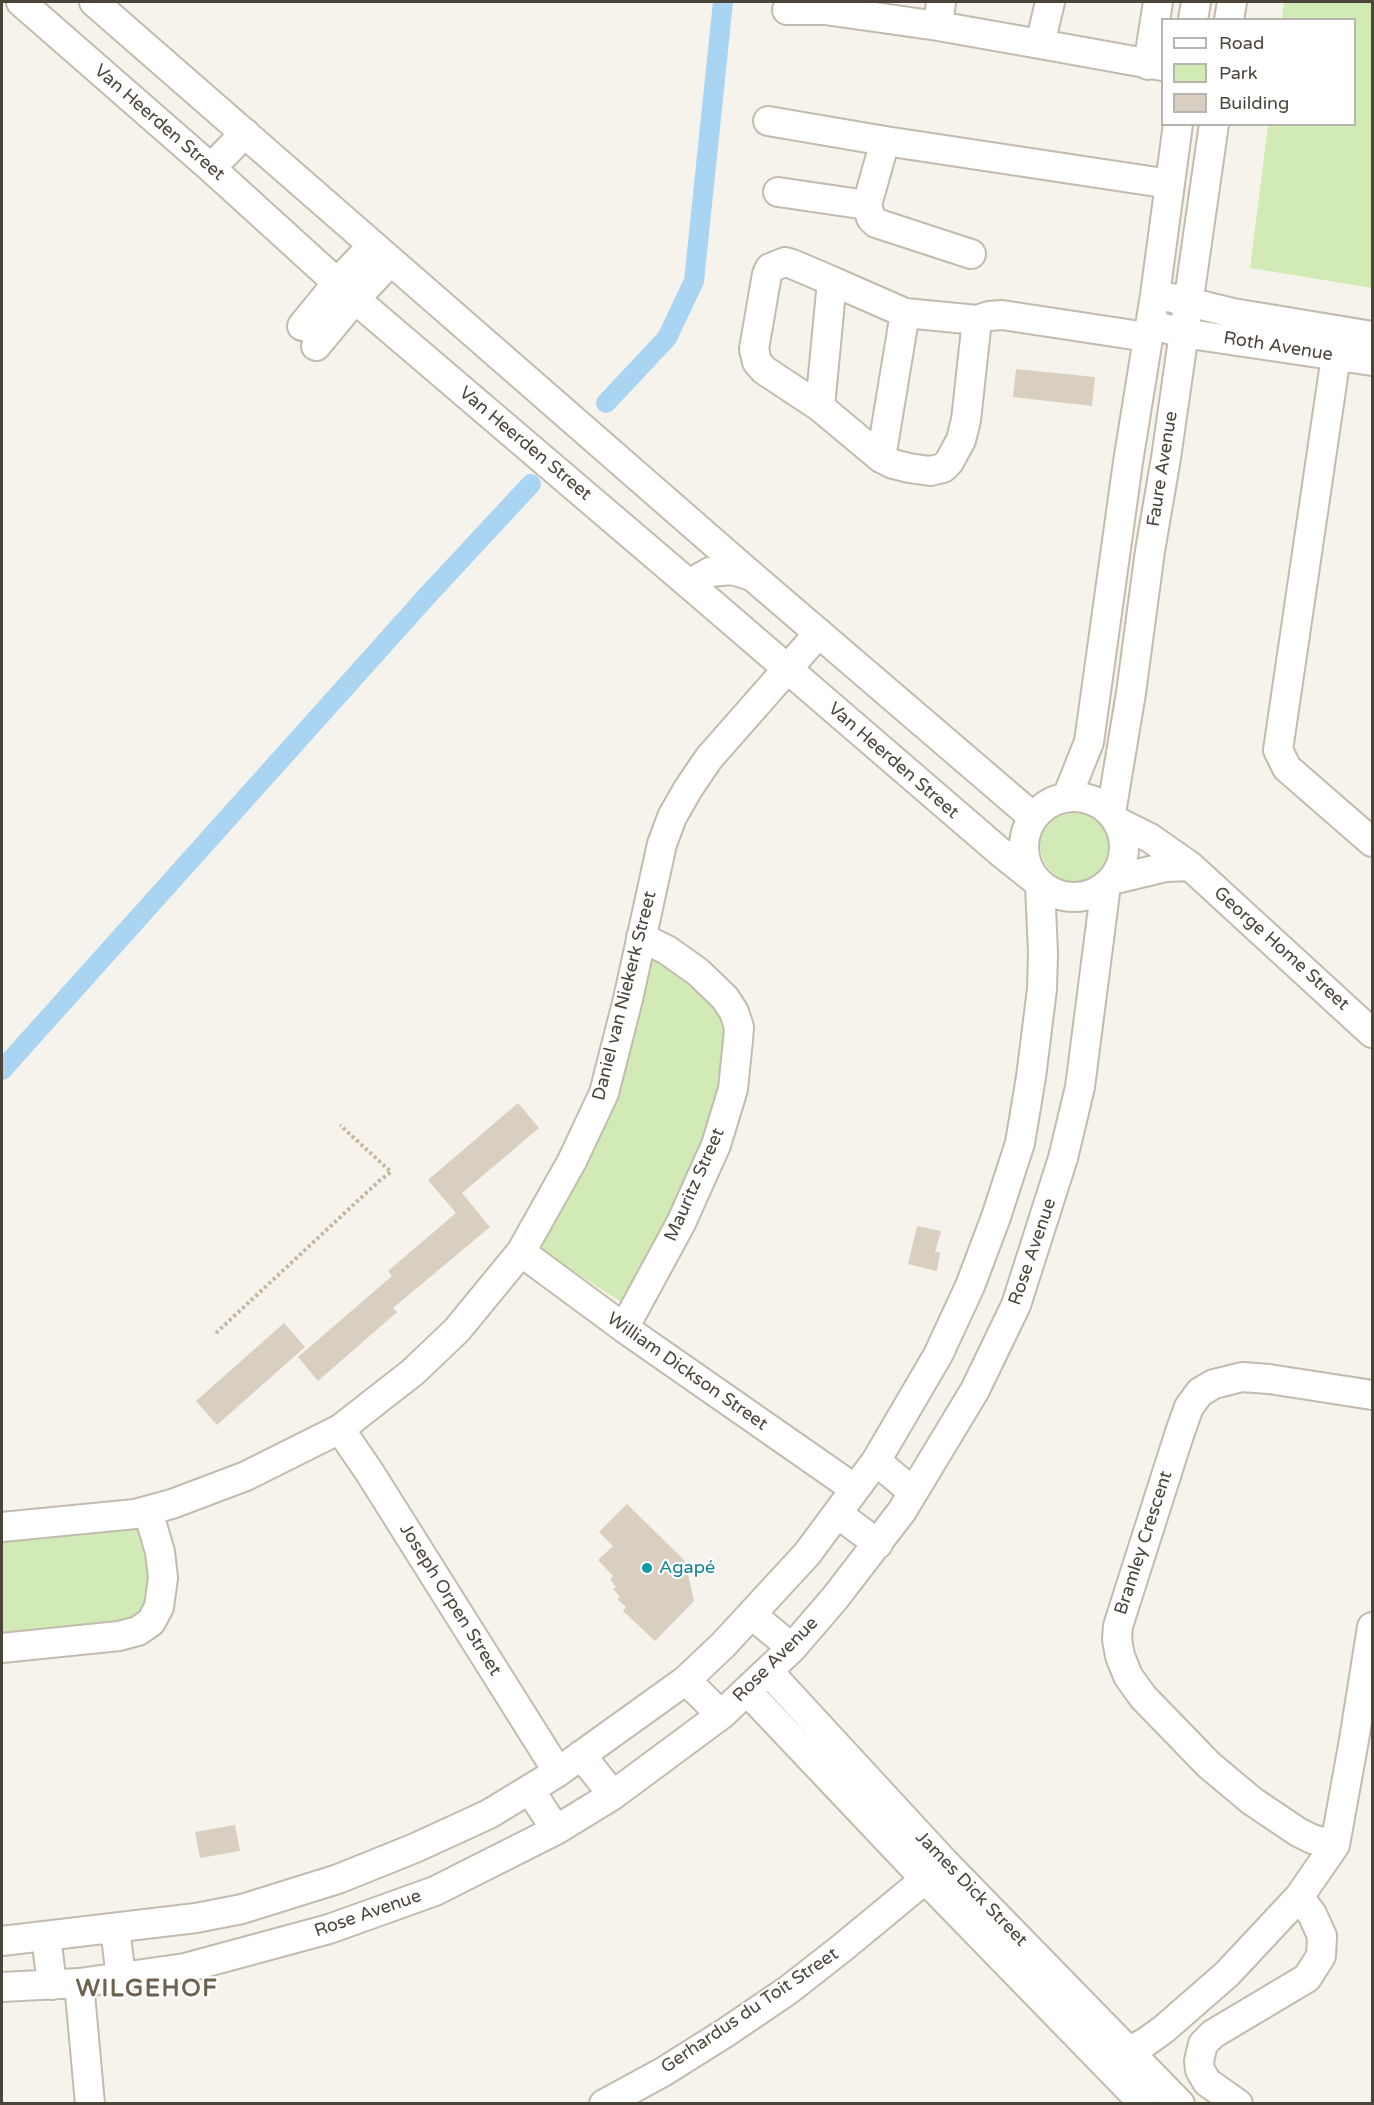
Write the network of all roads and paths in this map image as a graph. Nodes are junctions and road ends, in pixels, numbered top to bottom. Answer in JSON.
{"nodes":[{"id":1,"x":21,"y":2,"type":"edge"},
{"id":2,"x":94,"y":2,"type":"edge"},
{"id":3,"x":1050,"y":2,"type":"edge"},
{"id":4,"x":1158,"y":2,"type":"edge"},
{"id":5,"x":1196,"y":2,"type":"edge"},
{"id":6,"x":1232,"y":2,"type":"edge"},
{"id":7,"x":825,"y":6,"type":"edge"},
{"id":8,"x":788,"y":10,"type":"dead end"},
{"id":9,"x":940,"y":14,"type":"edge"},
{"id":10,"x":1193,"y":18,"type":"edge"},
{"id":11,"x":1229,"y":18,"type":"edge"},
{"id":12,"x":1040,"y":44,"type":"junction"},
{"id":13,"x":1155,"y":65,"type":"edge"},
{"id":14,"x":768,"y":122,"type":"dead end"},
{"id":15,"x":1178,"y":126,"type":"edge"},
{"id":16,"x":1214,"y":126,"type":"edge"},
{"id":17,"x":245,"y":133,"type":"junction"},
{"id":18,"x":885,"y":141,"type":"junction"},
{"id":19,"x":211,"y":168,"type":"junction"},
{"id":20,"x":1170,"y":184,"type":"junction"},
{"id":21,"x":778,"y":192,"type":"dead end"},
{"id":22,"x":867,"y":205,"type":"junction"},
{"id":23,"x":381,"y":254,"type":"junction"},
{"id":24,"x":971,"y":254,"type":"dead end"},
{"id":25,"x":832,"y":281,"type":"junction"},
{"id":26,"x":346,"y":291,"type":"junction"},
{"id":27,"x":1155,"y":296,"type":"junction"},
{"id":28,"x":1189,"y":301,"type":"junction"},
{"id":29,"x":904,"y":313,"type":"junction"},
{"id":30,"x":977,"y":321,"type":"junction"},
{"id":31,"x":1149,"y":331,"type":"junction"},
{"id":32,"x":1184,"y":333,"type":"junction"},
{"id":33,"x":309,"y":336,"type":"dead end"},
{"id":34,"x":1372,"y":336,"type":"edge"},
{"id":35,"x":1336,"y":356,"type":"junction"},
{"id":36,"x":1372,"y":361,"type":"edge"},
{"id":37,"x":820,"y":407,"type":"junction"},
{"id":38,"x":881,"y":458,"type":"junction"},
{"id":39,"x":1150,"y":551,"type":"junction"},
{"id":40,"x":1115,"y":554,"type":"junction"},
{"id":41,"x":752,"y":576,"type":"junction"},
{"id":42,"x":689,"y":584,"type":"junction"},
{"id":43,"x":819,"y":633,"type":"junction"},
{"id":44,"x":786,"y":669,"type":"junction"},
{"id":45,"x":1066,"y":797,"type":"junction"},
{"id":46,"x":1033,"y":817,"type":"junction"},
{"id":47,"x":1114,"y":817,"type":"junction"},
{"id":48,"x":1372,"y":842,"type":"edge"},
{"id":49,"x":1190,"y":866,"type":"junction"},
{"id":50,"x":1037,"y":882,"type":"junction"},
{"id":51,"x":1109,"y":883,"type":"junction"},
{"id":52,"x":641,"y":937,"type":"junction"},
{"id":53,"x":1372,"y":1033,"type":"edge"},
{"id":54,"x":340,"y":1125,"type":"dead end"},
{"id":55,"x":521,"y":1252,"type":"junction"},
{"id":56,"x":624,"y":1328,"type":"junction"},
{"id":57,"x":216,"y":1333,"type":"dead end"},
{"id":58,"x":1372,"y":1395,"type":"edge"},
{"id":59,"x":340,"y":1428,"type":"junction"},
{"id":60,"x":876,"y":1461,"type":"junction"},
{"id":61,"x":855,"y":1489,"type":"junction"},
{"id":62,"x":913,"y":1492,"type":"junction"},
{"id":63,"x":148,"y":1511,"type":"junction"},
{"id":64,"x":838,"y":1514,"type":"junction"},
{"id":65,"x":2,"y":1527,"type":"edge"},
{"id":66,"x":878,"y":1544,"type":"junction"},
{"id":67,"x":752,"y":1616,"type":"junction"},
{"id":68,"x":1372,"y":1628,"type":"edge"},
{"id":69,"x":2,"y":1648,"type":"edge"},
{"id":70,"x":792,"y":1648,"type":"junction"},
{"id":71,"x":768,"y":1671,"type":"junction"},
{"id":72,"x":686,"y":1680,"type":"junction"},
{"id":73,"x":747,"y":1691,"type":"junction"},
{"id":74,"x":721,"y":1715,"type":"junction"},
{"id":75,"x":581,"y":1755,"type":"junction"},
{"id":76,"x":558,"y":1772,"type":"junction"},
{"id":77,"x":530,"y":1790,"type":"junction"},
{"id":78,"x":613,"y":1795,"type":"junction"},
{"id":79,"x":556,"y":1830,"type":"junction"},
{"id":80,"x":1335,"y":1845,"type":"junction"},
{"id":81,"x":934,"y":1871,"type":"junction"},
{"id":82,"x":1299,"y":1897,"type":"junction"},
{"id":83,"x":115,"y":1928,"type":"junction"},
{"id":84,"x":46,"y":1936,"type":"junction"},
{"id":85,"x":2,"y":1941,"type":"edge"},
{"id":86,"x":121,"y":1977,"type":"junction"},
{"id":87,"x":65,"y":1984,"type":"junction"},
{"id":88,"x":2,"y":1987,"type":"edge"},
{"id":89,"x":1130,"y":2051,"type":"junction"},
{"id":90,"x":1099,"y":2057,"type":"junction"},
{"id":91,"x":90,"y":2103,"type":"edge"},
{"id":92,"x":604,"y":2103,"type":"edge"},
{"id":93,"x":1144,"y":2103,"type":"edge"},
{"id":94,"x":1180,"y":2103,"type":"edge"},
{"id":95,"x":1238,"y":2103,"type":"edge"}],
"edges":[{"from":1,"to":19,"type":"street","name":"Van Heerden Street"},
{"from":2,"to":17,"type":"street"},
{"from":3,"to":12,"type":"street"},
{"from":4,"to":13,"type":"street"},
{"from":5,"to":10,"type":"street"},
{"from":6,"to":11,"type":"street"},
{"from":7,"to":8,"type":"street"},
{"from":7,"to":9,"type":"street"},
{"from":9,"to":12,"type":"street"},
{"from":12,"to":13,"type":"street"},
{"from":14,"to":18,"type":"street"},
{"from":15,"to":20,"type":"street","name":"Faure Avenue"},
{"from":16,"to":28,"type":"street","name":"Faure Avenue"},
{"from":17,"to":19,"type":"street"},
{"from":17,"to":23,"type":"street"},
{"from":18,"to":20,"type":"street"},
{"from":18,"to":22,"type":"street"},
{"from":19,"to":26,"type":"street","name":"Van Heerden Street"},
{"from":20,"to":27,"type":"street","name":"Faure Avenue"},
{"from":21,"to":22,"type":"street"},
{"from":22,"to":24,"type":"street"},
{"from":23,"to":26,"type":"street"},
{"from":23,"to":41,"type":"street"},
{"from":25,"to":29,"type":"street","name":"Roth Avenue"},
{"from":25,"to":37,"type":"street"},
{"from":25,"to":37,"type":"street","name":"Roth Avenue"},
{"from":26,"to":33,"type":"street"},
{"from":26,"to":42,"type":"street","name":"Van Heerden Street"},
{"from":27,"to":28,"type":"street","name":"Roth Avenue"},
{"from":27,"to":31,"type":"street","name":"Faure Avenue"},
{"from":28,"to":32,"type":"street","name":"Faure Avenue"},
{"from":28,"to":34,"type":"street","name":"Roth Avenue"},
{"from":29,"to":30,"type":"street","name":"Roth Avenue"},
{"from":29,"to":38,"type":"street"},
{"from":30,"to":31,"type":"street","name":"Roth Avenue"},
{"from":30,"to":38,"type":"street"},
{"from":31,"to":32,"type":"street","name":"Roth Avenue"},
{"from":31,"to":40,"type":"street","name":"Faure Avenue"},
{"from":32,"to":35,"type":"street","name":"Roth Avenue"},
{"from":32,"to":39,"type":"street","name":"Faure Avenue"},
{"from":35,"to":36,"type":"street","name":"Roth Avenue"},
{"from":35,"to":48,"type":"street"},
{"from":37,"to":38,"type":"street"},
{"from":39,"to":40,"type":"street"},
{"from":39,"to":47,"type":"street","name":"Faure Avenue"},
{"from":40,"to":45,"type":"street","name":"Faure Avenue"},
{"from":41,"to":42,"type":"street"},
{"from":41,"to":43,"type":"street"},
{"from":42,"to":44,"type":"street","name":"Van Heerden Street"},
{"from":43,"to":44,"type":"street","name":"Daniel van Niekerk Street"},
{"from":43,"to":46,"type":"street"},
{"from":44,"to":50,"type":"street","name":"Van Heerden Street"},
{"from":44,"to":52,"type":"street","name":"Daniel van Niekerk Street"},
{"from":45,"to":46,"type":"street"},
{"from":45,"to":47,"type":"street"},
{"from":46,"to":50,"type":"street"},
{"from":47,"to":49,"type":"street","name":"George Home Street"},
{"from":47,"to":51,"type":"street"},
{"from":49,"to":51,"type":"street"},
{"from":49,"to":53,"type":"street","name":"George Home Street"},
{"from":50,"to":51,"type":"street"},
{"from":50,"to":60,"type":"street"},
{"from":51,"to":62,"type":"street","name":"Rose Avenue"},
{"from":52,"to":55,"type":"street","name":"Daniel van Niekerk Street"},
{"from":52,"to":56,"type":"street","name":"Mauritz Street"},
{"from":54,"to":57,"type":"path"},
{"from":55,"to":56,"type":"street","name":"William Dickson Street"},
{"from":55,"to":59,"type":"street","name":"Daniel van Niekerk Street"},
{"from":56,"to":61,"type":"street","name":"William Dickson Street"},
{"from":58,"to":80,"type":"street","name":"Bramley Crescent"},
{"from":59,"to":63,"type":"street","name":"Daniel van Niekerk Street"},
{"from":59,"to":76,"type":"street","name":"Joseph Orpen Street"},
{"from":60,"to":61,"type":"street"},
{"from":60,"to":62,"type":"street"},
{"from":61,"to":64,"type":"street"},
{"from":62,"to":66,"type":"street","name":"Rose Avenue"},
{"from":63,"to":65,"type":"street","name":"Daniel van Niekerk Street"},
{"from":63,"to":69,"type":"street"},
{"from":64,"to":66,"type":"street"},
{"from":64,"to":67,"type":"street"},
{"from":66,"to":70,"type":"street","name":"Rose Avenue"},
{"from":67,"to":70,"type":"street"},
{"from":67,"to":72,"type":"street"},
{"from":68,"to":80,"type":"street"},
{"from":70,"to":71,"type":"street","name":"Rose Avenue"},
{"from":71,"to":73,"type":"street","name":"Rose Avenue"},
{"from":71,"to":81,"type":"street","name":"James Dick Street"},
{"from":72,"to":74,"type":"street"},
{"from":72,"to":75,"type":"street"},
{"from":73,"to":74,"type":"street","name":"Rose Avenue"},
{"from":73,"to":81,"type":"street","name":"James Dick Street"},
{"from":74,"to":78,"type":"street","name":"Rose Avenue"},
{"from":75,"to":76,"type":"street"},
{"from":75,"to":78,"type":"street"},
{"from":76,"to":77,"type":"street"},
{"from":77,"to":79,"type":"street"},
{"from":77,"to":83,"type":"street"},
{"from":78,"to":79,"type":"street","name":"Rose Avenue"},
{"from":79,"to":86,"type":"street","name":"Rose Avenue"},
{"from":80,"to":82,"type":"street"},
{"from":81,"to":89,"type":"street","name":"James Dick Street"},
{"from":81,"to":90,"type":"street","name":"James Dick Street"},
{"from":81,"to":92,"type":"street","name":"Gerhardus du Toit Street"},
{"from":82,"to":89,"type":"street"},
{"from":82,"to":95,"type":"street"},
{"from":83,"to":84,"type":"street"},
{"from":83,"to":86,"type":"street"},
{"from":84,"to":85,"type":"street"},
{"from":84,"to":87,"type":"street"},
{"from":86,"to":87,"type":"street","name":"Rose Avenue"},
{"from":87,"to":88,"type":"street","name":"Rose Avenue"},
{"from":87,"to":91,"type":"street"},
{"from":89,"to":90,"type":"street"},
{"from":89,"to":94,"type":"street","name":"James Dick Street"},
{"from":90,"to":93,"type":"street","name":"James Dick Street"}]}
